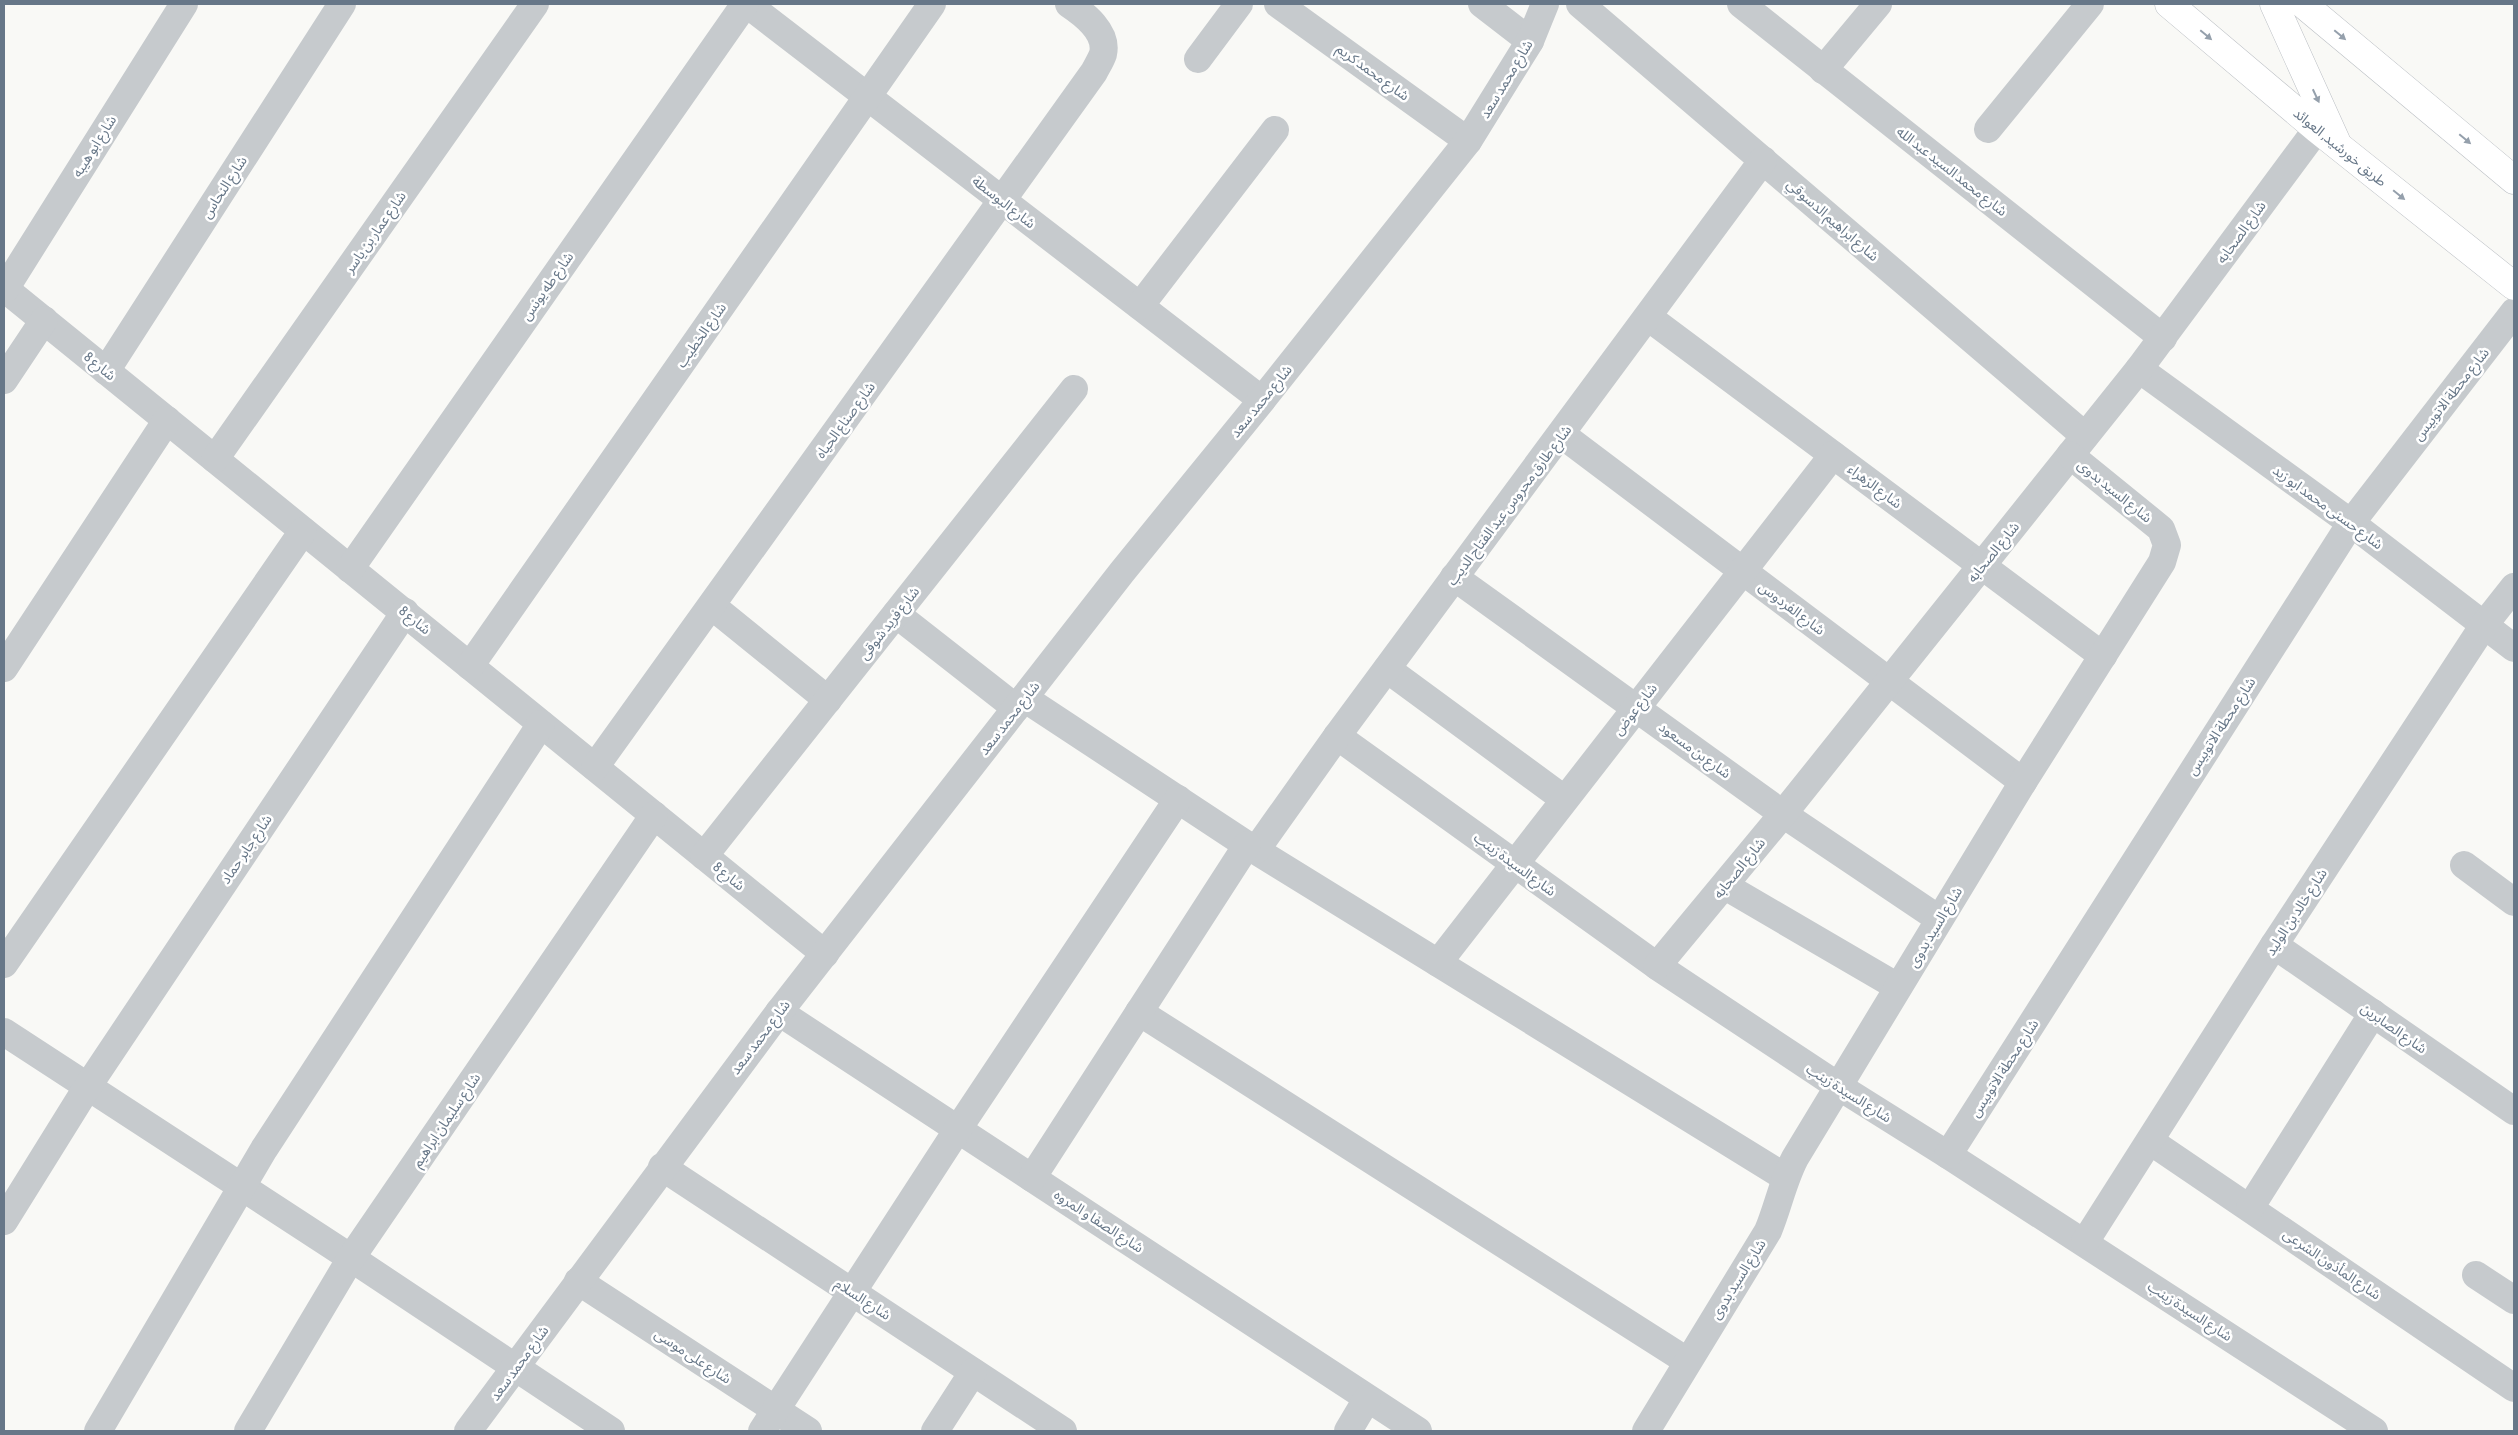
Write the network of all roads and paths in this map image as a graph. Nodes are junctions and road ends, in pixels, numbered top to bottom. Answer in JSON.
{"nodes":[{"id":1,"x":184,"y":4,"type":"edge"},
{"id":2,"x":535,"y":4,"type":"edge"},
{"id":3,"x":746,"y":4,"type":"edge"},
{"id":4,"x":932,"y":4,"type":"edge"},
{"id":5,"x":1069,"y":4,"type":"edge"},
{"id":6,"x":1239,"y":4,"type":"edge"},
{"id":7,"x":1278,"y":4,"type":"edge"},
{"id":8,"x":1482,"y":4,"type":"edge"},
{"id":9,"x":1545,"y":4,"type":"edge"},
{"id":10,"x":1580,"y":4,"type":"edge"},
{"id":11,"x":1741,"y":4,"type":"edge"},
{"id":12,"x":1878,"y":4,"type":"edge"},
{"id":13,"x":2090,"y":4,"type":"edge"},
{"id":14,"x":2169,"y":4,"type":"edge"},
{"id":15,"x":2274,"y":4,"type":"edge"},
{"id":16,"x":2303,"y":4,"type":"edge"},
{"id":17,"x":334,"y":7,"type":"edge"},
{"id":18,"x":1530,"y":41,"type":"junction"},
{"id":19,"x":1198,"y":59,"type":"dead end"},
{"id":20,"x":1823,"y":70,"type":"junction"},
{"id":21,"x":867,"y":97,"type":"junction"},
{"id":22,"x":1988,"y":129,"type":"dead end"},
{"id":23,"x":2317,"y":129,"type":"junction"},
{"id":24,"x":1275,"y":130,"type":"dead end"},
{"id":25,"x":1468,"y":141,"type":"junction"},
{"id":26,"x":2339,"y":147,"type":"junction"},
{"id":27,"x":1763,"y":160,"type":"junction"},
{"id":28,"x":2514,"y":180,"type":"edge"},
{"id":29,"x":1002,"y":201,"type":"junction"},
{"id":30,"x":2514,"y":286,"type":"edge"},
{"id":31,"x":4,"y":289,"type":"edge"},
{"id":32,"x":1140,"y":306,"type":"junction"},
{"id":33,"x":2514,"y":312,"type":"edge"},
{"id":34,"x":1648,"y":317,"type":"junction"},
{"id":35,"x":44,"y":320,"type":"junction"},
{"id":36,"x":2163,"y":338,"type":"junction"},
{"id":37,"x":2139,"y":369,"type":"junction"},
{"id":38,"x":106,"y":371,"type":"junction"},
{"id":39,"x":4,"y":380,"type":"edge"},
{"id":40,"x":1074,"y":389,"type":"dead end"},
{"id":41,"x":1262,"y":400,"type":"junction"},
{"id":42,"x":167,"y":420,"type":"junction"},
{"id":43,"x":1561,"y":434,"type":"junction"},
{"id":44,"x":2077,"y":446,"type":"junction"},
{"id":45,"x":1833,"y":455,"type":"junction"},
{"id":46,"x":215,"y":459,"type":"junction"},
{"id":47,"x":2351,"y":523,"type":"junction"},
{"id":48,"x":303,"y":530,"type":"junction"},
{"id":49,"x":1982,"y":566,"type":"junction"},
{"id":50,"x":350,"y":569,"type":"junction"},
{"id":51,"x":1743,"y":570,"type":"junction"},
{"id":52,"x":1454,"y":578,"type":"junction"},
{"id":53,"x":2514,"y":587,"type":"edge"},
{"id":54,"x":712,"y":606,"type":"junction"},
{"id":55,"x":405,"y":612,"type":"junction"},
{"id":56,"x":896,"y":614,"type":"junction"},
{"id":57,"x":2484,"y":626,"type":"junction"},
{"id":58,"x":2514,"y":648,"type":"edge"},
{"id":59,"x":2103,"y":656,"type":"junction"},
{"id":60,"x":470,"y":666,"type":"junction"},
{"id":61,"x":4,"y":668,"type":"edge"},
{"id":62,"x":1387,"y":669,"type":"junction"},
{"id":63,"x":1889,"y":681,"type":"junction"},
{"id":64,"x":828,"y":700,"type":"junction"},
{"id":65,"x":1020,"y":703,"type":"junction"},
{"id":66,"x":1636,"y":708,"type":"junction"},
{"id":67,"x":540,"y":724,"type":"junction"},
{"id":68,"x":1337,"y":736,"type":"junction"},
{"id":69,"x":595,"y":767,"type":"junction"},
{"id":70,"x":2023,"y":782,"type":"junction"},
{"id":71,"x":1178,"y":798,"type":"junction"},
{"id":72,"x":1564,"y":799,"type":"junction"},
{"id":73,"x":1783,"y":814,"type":"junction"},
{"id":74,"x":654,"y":815,"type":"junction"},
{"id":75,"x":1251,"y":848,"type":"junction"},
{"id":76,"x":704,"y":856,"type":"junction"},
{"id":77,"x":1514,"y":864,"type":"junction"},
{"id":78,"x":2464,"y":865,"type":"dead end"},
{"id":79,"x":1725,"y":886,"type":"junction"},
{"id":80,"x":2514,"y":902,"type":"edge"},
{"id":81,"x":1939,"y":919,"type":"junction"},
{"id":82,"x":2274,"y":945,"type":"junction"},
{"id":83,"x":824,"y":954,"type":"junction"},
{"id":84,"x":1438,"y":963,"type":"junction"},
{"id":85,"x":4,"y":964,"type":"edge"},
{"id":86,"x":1657,"y":966,"type":"junction"},
{"id":87,"x":1898,"y":987,"type":"junction"},
{"id":88,"x":779,"y":1012,"type":"junction"},
{"id":89,"x":1139,"y":1012,"type":"junction"},
{"id":90,"x":2373,"y":1013,"type":"junction"},
{"id":91,"x":4,"y":1032,"type":"edge"},
{"id":92,"x":88,"y":1086,"type":"junction"},
{"id":93,"x":1838,"y":1086,"type":"junction"},
{"id":94,"x":2514,"y":1111,"type":"edge"},
{"id":95,"x":958,"y":1129,"type":"junction"},
{"id":96,"x":2150,"y":1140,"type":"junction"},
{"id":97,"x":1948,"y":1155,"type":"junction"},
{"id":98,"x":662,"y":1167,"type":"junction"},
{"id":99,"x":1785,"y":1177,"type":"junction"},
{"id":100,"x":1032,"y":1178,"type":"junction"},
{"id":101,"x":241,"y":1188,"type":"junction"},
{"id":102,"x":2250,"y":1208,"type":"junction"},
{"id":103,"x":4,"y":1221,"type":"edge"},
{"id":104,"x":2085,"y":1242,"type":"junction"},
{"id":105,"x":351,"y":1258,"type":"junction"},
{"id":106,"x":2476,"y":1275,"type":"dead end"},
{"id":107,"x":578,"y":1281,"type":"junction"},
{"id":108,"x":852,"y":1292,"type":"junction"},
{"id":109,"x":2514,"y":1300,"type":"edge"},
{"id":110,"x":1687,"y":1361,"type":"junction"},
{"id":111,"x":516,"y":1367,"type":"junction"},
{"id":112,"x":973,"y":1372,"type":"junction"},
{"id":113,"x":2514,"y":1388,"type":"edge"},
{"id":114,"x":1368,"y":1399,"type":"junction"},
{"id":115,"x":769,"y":1421,"type":"edge"},
{"id":116,"x":98,"y":1431,"type":"edge"},
{"id":117,"x":248,"y":1431,"type":"edge"},
{"id":118,"x":468,"y":1431,"type":"edge"},
{"id":119,"x":611,"y":1431,"type":"edge"},
{"id":120,"x":808,"y":1431,"type":"edge"},
{"id":121,"x":935,"y":1431,"type":"edge"},
{"id":122,"x":1063,"y":1431,"type":"edge"},
{"id":123,"x":1348,"y":1431,"type":"edge"},
{"id":124,"x":1418,"y":1431,"type":"edge"},
{"id":125,"x":1646,"y":1431,"type":"edge"},
{"id":126,"x":2374,"y":1431,"type":"edge"}],
"edges":[{"from":1,"to":31,"type":"street","name":"شارع ابو هيبه"},
{"from":2,"to":46,"type":"street","name":"شارع عمار بن ياسر"},
{"from":3,"to":21,"type":"street","name":"شارع البوسطة"},
{"from":3,"to":50,"type":"street","name":"شارع طه يونس"},
{"from":4,"to":21,"type":"street","name":"شارع الخطيب"},
{"from":5,"to":29,"type":"street","name":"شارع صناع الحياه"},
{"from":6,"to":19,"type":"street"},
{"from":7,"to":25,"type":"street","name":"شارع محمد كريم"},
{"from":8,"to":18,"type":"street"},
{"from":9,"to":18,"type":"street","name":"شارع محمد سعد"},
{"from":10,"to":27,"type":"street","name":"شارع ابراهيم الدسوقي"},
{"from":11,"to":20,"type":"street","name":"شارع محمد السيد عبد الله"},
{"from":12,"to":20,"type":"street"},
{"from":13,"to":22,"type":"street"},
{"from":14,"to":23,"type":"main road","name":"طريق خورشيد, العوائد","one_way":true},
{"from":15,"to":26,"type":"main road","one_way":true},
{"from":16,"to":28,"type":"main road","one_way":true},
{"from":17,"to":38,"type":"street","name":"شارع النحاس"},
{"from":18,"to":25,"type":"street","name":"شارع محمد سعد"},
{"from":20,"to":36,"type":"street","name":"شارع محمد السيد عبد الله"},
{"from":21,"to":29,"type":"street","name":"شارع البوسطة"},
{"from":21,"to":60,"type":"street","name":"شارع الخطيب"},
{"from":23,"to":26,"type":"main road","name":"طريق خورشيد, العوائد"},
{"from":23,"to":36,"type":"street","name":"شارع الصحابه"},
{"from":24,"to":32,"type":"street"},
{"from":25,"to":41,"type":"street","name":"شارع محمد سعد"},
{"from":26,"to":30,"type":"main road","name":"طريق خورشيد, العوائد","one_way":true},
{"from":27,"to":34,"type":"street","name":"شارع طارق محروس عبد الفتاح الديب"},
{"from":27,"to":44,"type":"street","name":"شارع ابراهيم الدسوقي"},
{"from":29,"to":32,"type":"street","name":"شارع البوسطة"},
{"from":29,"to":54,"type":"street","name":"شارع صناع الحياه"},
{"from":31,"to":35,"type":"street","name":"شارع 8"},
{"from":32,"to":41,"type":"street","name":"شارع البوسطة"},
{"from":33,"to":47,"type":"street","name":"شارع محطة الاتوبيس"},
{"from":34,"to":43,"type":"street","name":"شارع طارق محروس عبد الفتاح الديب"},
{"from":34,"to":45,"type":"street","name":"شارع الزهراء"},
{"from":35,"to":38,"type":"street","name":"شارع 8"},
{"from":35,"to":39,"type":"street"},
{"from":36,"to":37,"type":"street","name":"شارع الصحابه"},
{"from":37,"to":44,"type":"street","name":"شارع الصحابه"},
{"from":37,"to":47,"type":"street","name":"شارع حسنى محمد ابو زيد"},
{"from":38,"to":42,"type":"street","name":"شارع 8"},
{"from":40,"to":56,"type":"street","name":"شارع فريد شوقى"},
{"from":41,"to":65,"type":"street","name":"شارع محمد سعد"},
{"from":42,"to":46,"type":"street","name":"شارع 8"},
{"from":42,"to":61,"type":"street"},
{"from":43,"to":51,"type":"street","name":"شارع الفردوس"},
{"from":43,"to":52,"type":"street","name":"شارع طارق محروس عبد الفتاح الديب"},
{"from":44,"to":49,"type":"street","name":"شارع الصحابه"},
{"from":44,"to":59,"type":"street","name":"شارع السيد بدوى"},
{"from":45,"to":49,"type":"street","name":"شارع الزهراء"},
{"from":45,"to":51,"type":"street","name":"شارع عوض"},
{"from":46,"to":48,"type":"street","name":"شارع 8"},
{"from":47,"to":57,"type":"street","name":"شارع حسنى محمد ابو زيد"},
{"from":47,"to":97,"type":"street","name":"شارع محطة الاتوبيس"},
{"from":48,"to":50,"type":"street","name":"شارع 8"},
{"from":48,"to":85,"type":"street"},
{"from":49,"to":59,"type":"street","name":"شارع الزهراء"},
{"from":49,"to":63,"type":"street","name":"شارع الصحابه"},
{"from":50,"to":55,"type":"street","name":"شارع 8"},
{"from":51,"to":63,"type":"street","name":"شارع الفردوس"},
{"from":51,"to":66,"type":"street","name":"شارع عوض"},
{"from":52,"to":62,"type":"street","name":"شارع طارق محروس عبد الفتاح الديب"},
{"from":52,"to":66,"type":"street","name":"شارع بن مسعود"},
{"from":53,"to":57,"type":"street","name":"شارع خالد بن الوليد"},
{"from":54,"to":64,"type":"street"},
{"from":54,"to":69,"type":"street","name":"شارع صناع الحياه"},
{"from":55,"to":60,"type":"street","name":"شارع 8"},
{"from":55,"to":92,"type":"street","name":"شارع جابر حماد"},
{"from":56,"to":64,"type":"street","name":"شارع فريد شوقى"},
{"from":56,"to":65,"type":"street"},
{"from":57,"to":58,"type":"street","name":"شارع حسنى محمد ابو زيد"},
{"from":57,"to":82,"type":"street","name":"شارع خالد بن الوليد"},
{"from":59,"to":70,"type":"street","name":"شارع السيد بدوى"},
{"from":60,"to":67,"type":"street","name":"شارع 8"},
{"from":62,"to":68,"type":"street","name":"شارع طارق محروس عبد الفتاح الديب"},
{"from":62,"to":72,"type":"street"},
{"from":63,"to":70,"type":"street","name":"شارع الفردوس"},
{"from":63,"to":73,"type":"street","name":"شارع الصحابه"},
{"from":64,"to":76,"type":"street","name":"شارع فريد شوقى"},
{"from":65,"to":71,"type":"street"},
{"from":65,"to":83,"type":"street","name":"شارع محمد سعد"},
{"from":66,"to":72,"type":"street","name":"شارع عوض"},
{"from":66,"to":73,"type":"street","name":"شارع بن مسعود"},
{"from":67,"to":69,"type":"street","name":"شارع 8"},
{"from":67,"to":101,"type":"street"},
{"from":68,"to":75,"type":"street","name":"شارع طارق محروس عبد الفتاح الديب"},
{"from":68,"to":77,"type":"street","name":"شارع السيدة زينب"},
{"from":69,"to":74,"type":"street","name":"شارع 8"},
{"from":70,"to":81,"type":"street","name":"شارع السيد بدوى"},
{"from":71,"to":75,"type":"street"},
{"from":71,"to":95,"type":"street"},
{"from":72,"to":77,"type":"street","name":"شارع عوض"},
{"from":73,"to":79,"type":"street","name":"شارع الصحابه"},
{"from":73,"to":81,"type":"street","name":"شارع بن مسعود"},
{"from":74,"to":76,"type":"street","name":"شارع 8"},
{"from":74,"to":105,"type":"street","name":"شارع سليمان ابراهيم"},
{"from":75,"to":84,"type":"street"},
{"from":75,"to":89,"type":"street","name":"شارع طارق محروس عبد الفتاح الديب"},
{"from":76,"to":83,"type":"street","name":"شارع 8"},
{"from":77,"to":84,"type":"street","name":"شارع عوض"},
{"from":77,"to":86,"type":"street","name":"شارع السيدة زينب"},
{"from":78,"to":80,"type":"street"},
{"from":79,"to":86,"type":"street","name":"شارع الصحابه"},
{"from":79,"to":87,"type":"street"},
{"from":81,"to":87,"type":"street","name":"شارع السيد بدوى"},
{"from":82,"to":90,"type":"street","name":"شارع الصابرين"},
{"from":82,"to":96,"type":"street","name":"شارع خالد بن الوليد"},
{"from":83,"to":88,"type":"street","name":"شارع محمد سعد"},
{"from":84,"to":99,"type":"street"},
{"from":86,"to":93,"type":"street","name":"شارع السيدة زينب"},
{"from":87,"to":93,"type":"street","name":"شارع السيد بدوى"},
{"from":88,"to":95,"type":"street","name":"شارع الصفا و المروه"},
{"from":88,"to":98,"type":"street","name":"شارع محمد سعد"},
{"from":89,"to":100,"type":"street","name":"شارع طارق محروس عبد الفتاح الديب"},
{"from":89,"to":110,"type":"street"},
{"from":90,"to":94,"type":"street","name":"شارع الصابرين"},
{"from":90,"to":102,"type":"street"},
{"from":91,"to":92,"type":"street"},
{"from":92,"to":101,"type":"street"},
{"from":92,"to":103,"type":"street","name":"شارع جابر حماد"},
{"from":93,"to":97,"type":"street","name":"شارع السيدة زينب"},
{"from":93,"to":99,"type":"street","name":"شارع السيد بدوى"},
{"from":95,"to":100,"type":"street","name":"شارع الصفا و المروه"},
{"from":95,"to":108,"type":"street"},
{"from":96,"to":102,"type":"street","name":"شارع المأذون الشرعى"},
{"from":96,"to":104,"type":"street","name":"شارع خالد بن الوليد"},
{"from":97,"to":104,"type":"street","name":"شارع السيدة زينب"},
{"from":98,"to":107,"type":"street","name":"شارع محمد سعد"},
{"from":98,"to":108,"type":"street","name":"شارع السلام"},
{"from":99,"to":110,"type":"street","name":"شارع السيد بدوى"},
{"from":100,"to":114,"type":"street","name":"شارع الصفا و المروه"},
{"from":101,"to":105,"type":"street"},
{"from":101,"to":116,"type":"street"},
{"from":102,"to":113,"type":"street","name":"شارع المأذون الشرعى"},
{"from":104,"to":126,"type":"street","name":"شارع السيدة زينب"},
{"from":105,"to":111,"type":"street"},
{"from":105,"to":117,"type":"street","name":"شارع سليمان ابراهيم"},
{"from":106,"to":109,"type":"street"},
{"from":107,"to":111,"type":"street","name":"شارع محمد سعد"},
{"from":107,"to":115,"type":"street","name":"شارع على موسى"},
{"from":108,"to":112,"type":"street","name":"شارع السلام"},
{"from":108,"to":115,"type":"street"},
{"from":110,"to":125,"type":"street","name":"شارع السيد بدوى"},
{"from":111,"to":118,"type":"street","name":"شارع محمد سعد"},
{"from":111,"to":119,"type":"street"},
{"from":112,"to":121,"type":"street"},
{"from":112,"to":122,"type":"street","name":"شارع السلام"},
{"from":114,"to":123,"type":"street"},
{"from":114,"to":124,"type":"street","name":"شارع الصفا و المروه"},
{"from":115,"to":120,"type":"street","name":"شارع على موسى"}]}
